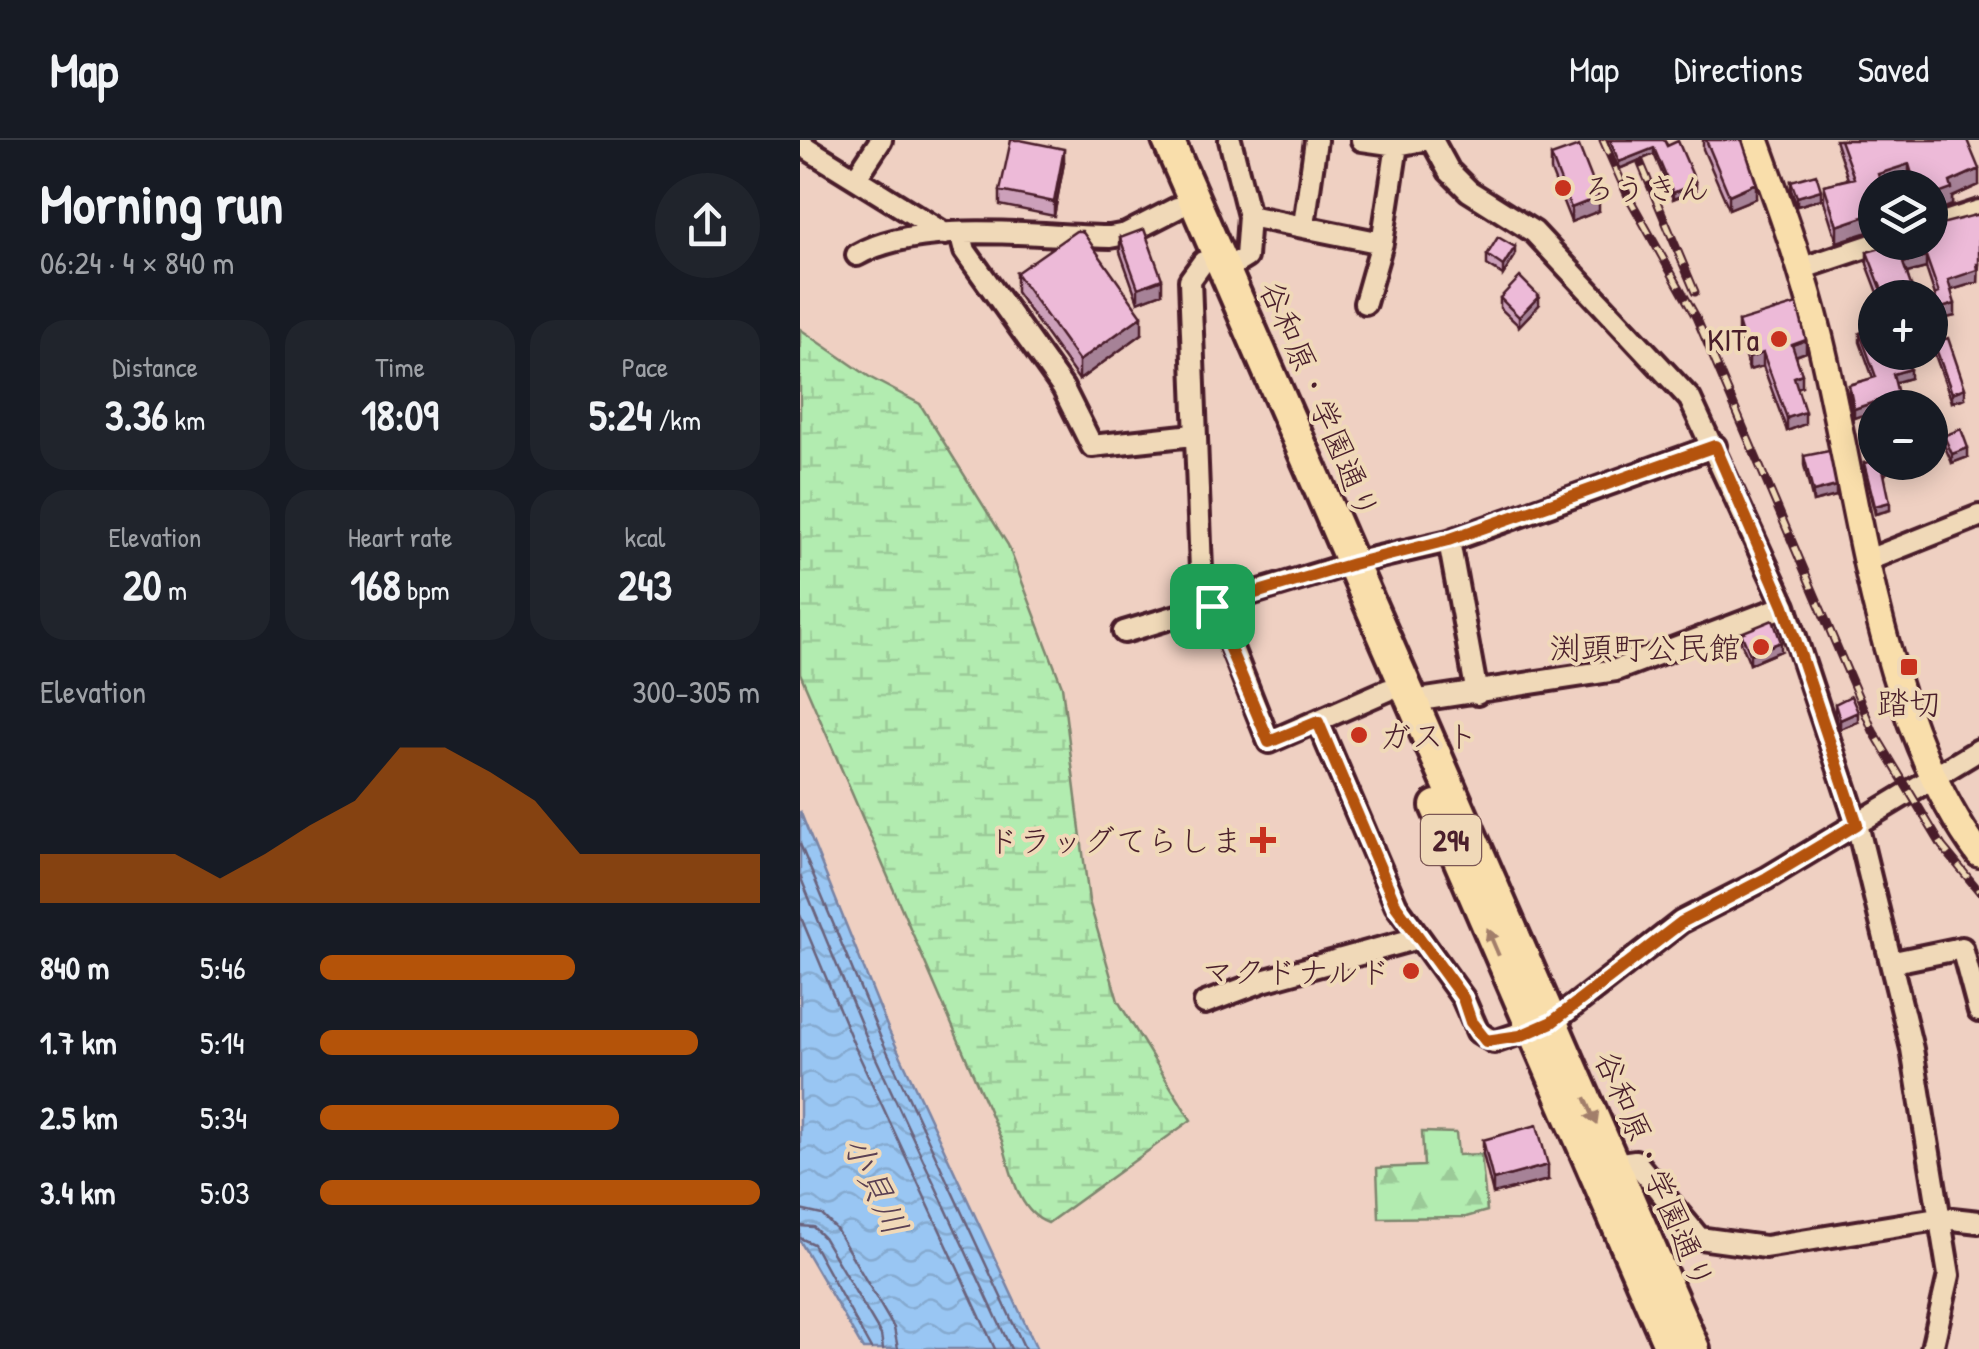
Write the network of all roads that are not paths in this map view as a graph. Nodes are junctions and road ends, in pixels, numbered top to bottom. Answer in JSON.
{"nodes":[{"id":1,"x":881,"y":140,"type":"edge"},
{"id":2,"x":1145,"y":140,"type":"edge"},
{"id":3,"x":1168,"y":140,"type":"edge"},
{"id":4,"x":1230,"y":140,"type":"edge"},
{"id":5,"x":1316,"y":140,"type":"edge"},
{"id":6,"x":1362,"y":140,"type":"edge"},
{"id":7,"x":1424,"y":140,"type":"edge"},
{"id":8,"x":1432,"y":140,"type":"edge"},
{"id":9,"x":1756,"y":140,"type":"edge"},
{"id":10,"x":800,"y":144,"type":"edge"},
{"id":11,"x":1397,"y":145,"type":"junction"},
{"id":12,"x":856,"y":178,"type":"junction"},
{"id":13,"x":1178,"y":208,"type":"junction"},
{"id":14,"x":1979,"y":210,"type":"edge"},
{"id":15,"x":1249,"y":216,"type":"junction"},
{"id":16,"x":1948,"y":221,"type":"edge"},
{"id":17,"x":1304,"y":225,"type":"junction"},
{"id":18,"x":953,"y":234,"type":"junction"},
{"id":19,"x":1382,"y":243,"type":"junction"},
{"id":20,"x":1858,"y":250,"type":"edge"},
{"id":21,"x":858,"y":255,"type":"dead end"},
{"id":22,"x":1214,"y":266,"type":"junction"},
{"id":23,"x":1800,"y":269,"type":"junction"},
{"id":24,"x":1365,"y":303,"type":"dead end"},
{"id":25,"x":1194,"y":436,"type":"junction"},
{"id":26,"x":1715,"y":446,"type":"junction"},
{"id":27,"x":1979,"y":516,"type":"edge"},
{"id":28,"x":1448,"y":540,"type":"junction"},
{"id":29,"x":1868,"y":560,"type":"junction"},
{"id":30,"x":1343,"y":567,"type":"junction"},
{"id":31,"x":1212,"y":606,"type":"junction"},
{"id":32,"x":1784,"y":606,"type":"junction"},
{"id":33,"x":1124,"y":632,"type":"dead end"},
{"id":34,"x":1477,"y":694,"type":"junction"},
{"id":35,"x":1401,"y":696,"type":"junction"},
{"id":36,"x":1318,"y":722,"type":"junction"},
{"id":37,"x":1979,"y":750,"type":"edge"},
{"id":38,"x":1932,"y":780,"type":"junction"},
{"id":39,"x":1857,"y":824,"type":"junction"},
{"id":40,"x":1979,"y":854,"type":"edge"},
{"id":41,"x":1418,"y":938,"type":"junction"},
{"id":42,"x":1894,"y":962,"type":"junction"},
{"id":43,"x":1205,"y":1004,"type":"dead end"},
{"id":44,"x":1979,"y":1012,"type":"edge"},
{"id":45,"x":1542,"y":1027,"type":"junction"},
{"id":46,"x":1614,"y":1164,"type":"junction"},
{"id":47,"x":1942,"y":1218,"type":"junction"},
{"id":48,"x":1979,"y":1222,"type":"edge"},
{"id":49,"x":1671,"y":1349,"type":"edge"},
{"id":50,"x":1694,"y":1349,"type":"edge"},
{"id":51,"x":1932,"y":1349,"type":"edge"}],
"edges":[{"from":1,"to":12,"type":"street"},
{"from":2,"to":13,"type":"highway","name":"谷和原・学園通り","number":"294"},
{"from":3,"to":22,"type":"highway","name":"谷和原・学園通り","number":"294"},
{"from":4,"to":15,"type":"street"},
{"from":5,"to":17,"type":"street"},
{"from":6,"to":11,"type":"street"},
{"from":7,"to":11,"type":"street"},
{"from":8,"to":26,"type":"street"},
{"from":9,"to":23,"type":"main road"},
{"from":10,"to":12,"type":"street"},
{"from":11,"to":19,"type":"street"},
{"from":12,"to":18,"type":"street"},
{"from":13,"to":18,"type":"street"},
{"from":13,"to":22,"type":"highway","name":"谷和原・学園通り","number":"294"},
{"from":14,"to":16,"type":"street"},
{"from":15,"to":17,"type":"street"},
{"from":15,"to":22,"type":"street"},
{"from":17,"to":19,"type":"street"},
{"from":18,"to":21,"type":"street"},
{"from":18,"to":25,"type":"street"},
{"from":19,"to":24,"type":"street"},
{"from":20,"to":23,"type":"street"},
{"from":22,"to":25,"type":"street"},
{"from":22,"to":30,"type":"highway","name":"谷和原・学園通り","number":"294"},
{"from":23,"to":29,"type":"main road"},
{"from":25,"to":31,"type":"street"},
{"from":26,"to":28,"type":"street"},
{"from":26,"to":32,"type":"street"},
{"from":27,"to":29,"type":"street"},
{"from":28,"to":30,"type":"street"},
{"from":28,"to":34,"type":"street"},
{"from":29,"to":38,"type":"main road"},
{"from":30,"to":31,"type":"street"},
{"from":30,"to":35,"type":"highway","name":"谷和原・学園通り","number":"294"},
{"from":31,"to":33,"type":"street"},
{"from":31,"to":36,"type":"street"},
{"from":32,"to":34,"type":"street"},
{"from":32,"to":39,"type":"street"},
{"from":34,"to":35,"type":"street"},
{"from":35,"to":36,"type":"street"},
{"from":35,"to":45,"type":"highway","name":"谷和原・学園通り","number":"294"},
{"from":36,"to":41,"type":"street"},
{"from":37,"to":38,"type":"street"},
{"from":38,"to":39,"type":"street"},
{"from":38,"to":40,"type":"main road"},
{"from":39,"to":42,"type":"street"},
{"from":39,"to":45,"type":"street"},
{"from":41,"to":43,"type":"street"},
{"from":41,"to":45,"type":"street"},
{"from":42,"to":44,"type":"street"},
{"from":42,"to":47,"type":"street"},
{"from":45,"to":46,"type":"highway","name":"谷和原・学園通り","number":"294","one_way":true},
{"from":45,"to":49,"type":"highway","name":"谷和原・学園通り","number":"294"},
{"from":46,"to":47,"type":"street"},
{"from":46,"to":50,"type":"highway","name":"谷和原・学園通り","number":"294"},
{"from":47,"to":48,"type":"street"},
{"from":47,"to":51,"type":"street"}]}
